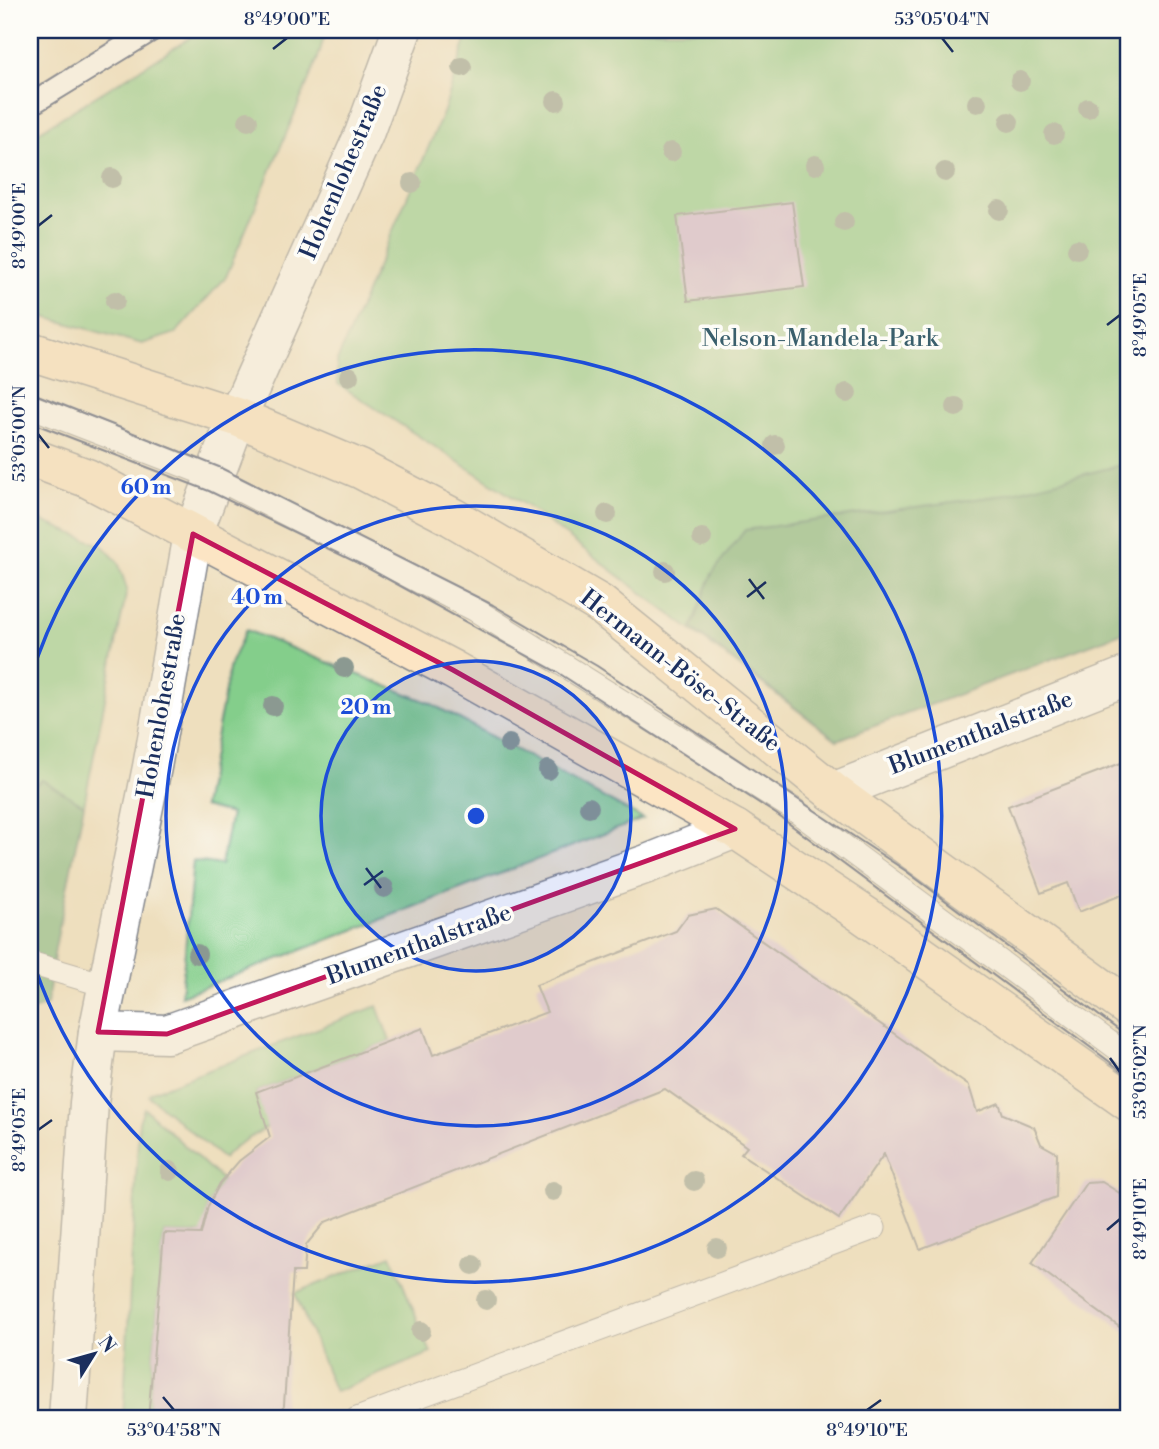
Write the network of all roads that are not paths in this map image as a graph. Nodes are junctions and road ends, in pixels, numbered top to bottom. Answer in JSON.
{"nodes":[{"id":1,"x":149,"y":30,"type":"edge"},
{"id":2,"x":402,"y":30,"type":"edge"},
{"id":3,"x":30,"y":106,"type":"edge"},
{"id":4,"x":30,"y":351,"type":"edge"},
{"id":5,"x":30,"y":406,"type":"edge"},
{"id":6,"x":237,"y":417,"type":"junction"},
{"id":7,"x":30,"y":457,"type":"edge"},
{"id":8,"x":214,"y":477,"type":"junction"},
{"id":9,"x":192,"y":534,"type":"junction"},
{"id":10,"x":1129,"y":675,"type":"edge"},
{"id":11,"x":833,"y":792,"type":"junction"},
{"id":12,"x":736,"y":830,"type":"junction"},
{"id":13,"x":30,"y":963,"type":"edge"},
{"id":14,"x":108,"y":986,"type":"junction"},
{"id":15,"x":1129,"y":1009,"type":"edge"},
{"id":16,"x":98,"y":1032,"type":"junction"},
{"id":17,"x":1129,"y":1057,"type":"edge"},
{"id":18,"x":1129,"y":1102,"type":"edge"},
{"id":19,"x":874,"y":1228,"type":"dead end"},
{"id":20,"x":68,"y":1419,"type":"edge"},
{"id":21,"x":357,"y":1419,"type":"edge"}],
"edges":[{"from":1,"to":3,"type":"lane"},
{"from":2,"to":6,"type":"street","name":"Hohenlohestraße"},
{"from":4,"to":6,"type":"main road","name":"Hermann-Böse-Straße"},
{"from":5,"to":8,"type":"lane"},
{"from":6,"to":8,"type":"street","name":"Hohenlohestraße"},
{"from":6,"to":11,"type":"main road","name":"Hermann-Böse-Straße"},
{"from":7,"to":9,"type":"main road"},
{"from":8,"to":9,"type":"street","name":"Hohenlohestraße"},
{"from":8,"to":17,"type":"lane"},
{"from":9,"to":12,"type":"main road"},
{"from":9,"to":14,"type":"street","name":"Hohenlohestraße"},
{"from":10,"to":11,"type":"street","name":"Blumenthalstraße"},
{"from":11,"to":15,"type":"main road","name":"Hermann-Böse-Straße"},
{"from":12,"to":16,"type":"street","name":"Blumenthalstraße"},
{"from":12,"to":18,"type":"main road"},
{"from":13,"to":14,"type":"lane"},
{"from":14,"to":16,"type":"street","name":"Hohenlohestraße"},
{"from":16,"to":20,"type":"street","name":"Hohenlohestraße"},
{"from":19,"to":21,"type":"lane"}]}
